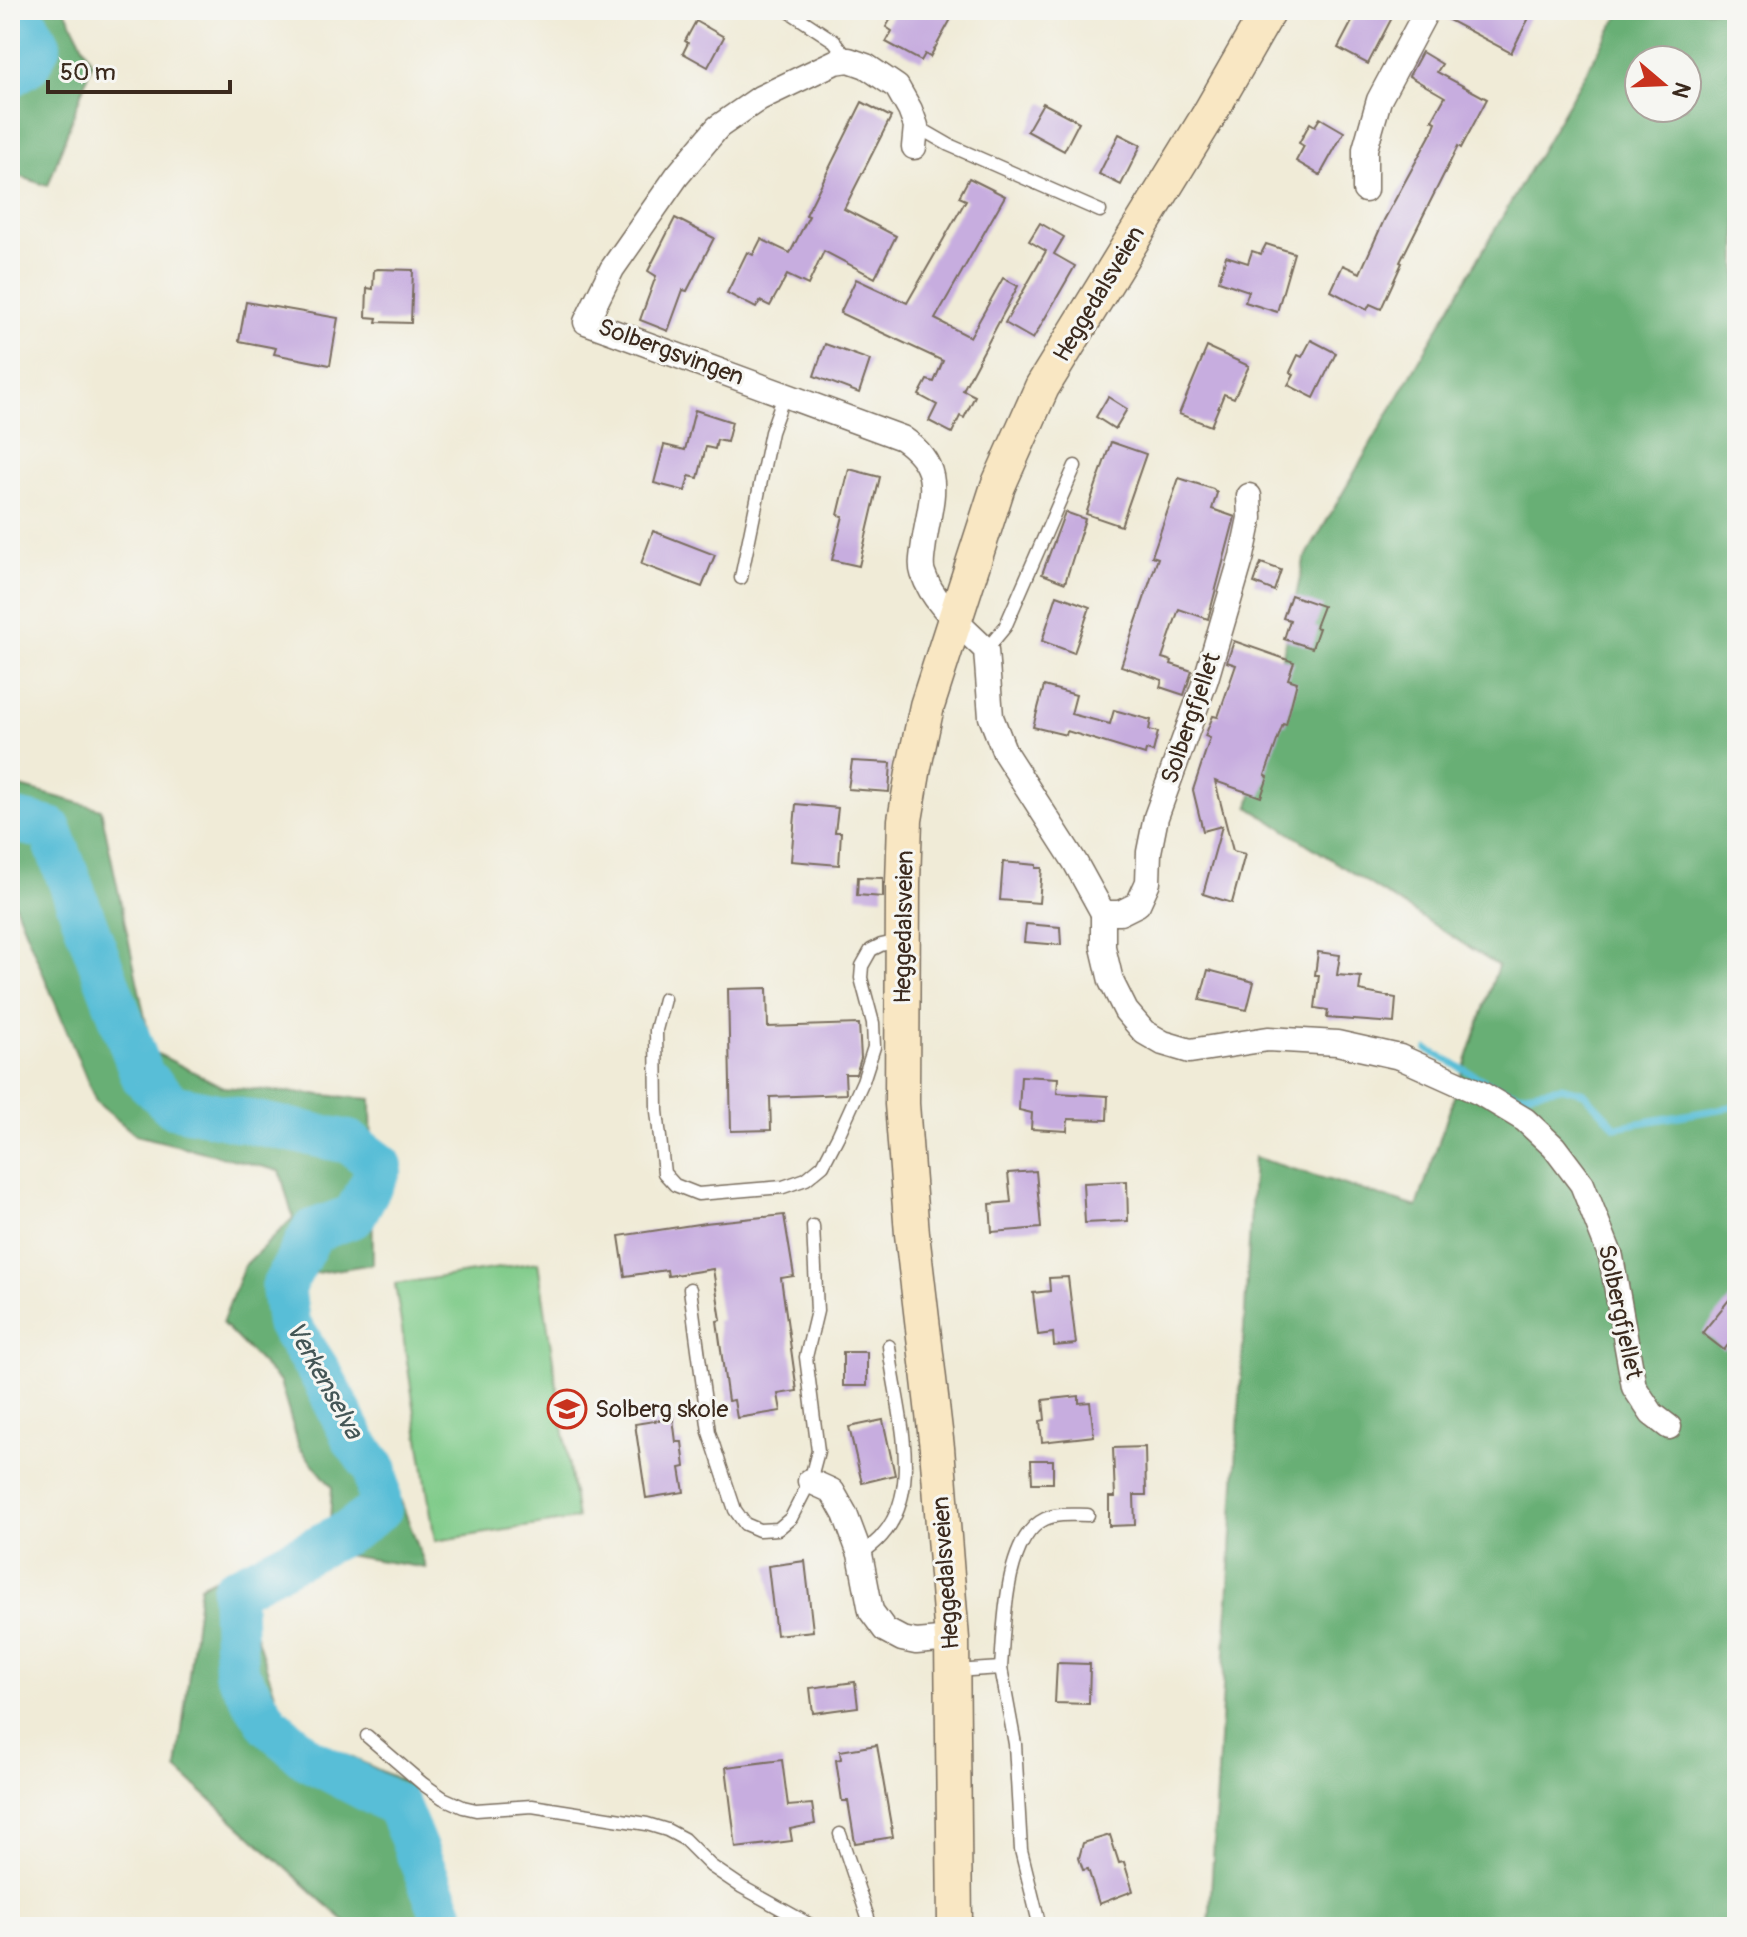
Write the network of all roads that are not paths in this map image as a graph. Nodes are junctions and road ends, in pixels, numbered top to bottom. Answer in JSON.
{"nodes":[{"id":1,"x":787,"y":10,"type":"edge"},
{"id":2,"x":1269,"y":10,"type":"edge"},
{"id":3,"x":1427,"y":10,"type":"edge"},
{"id":4,"x":849,"y":60,"type":"junction"},
{"id":5,"x":915,"y":137,"type":"joint"},
{"id":6,"x":1365,"y":190,"type":"dead end"},
{"id":7,"x":1100,"y":211,"type":"dead end"},
{"id":8,"x":785,"y":393,"type":"junction"},
{"id":9,"x":1075,"y":466,"type":"dead end"},
{"id":10,"x":1249,"y":496,"type":"dead end"},
{"id":11,"x":741,"y":578,"type":"dead end"},
{"id":12,"x":954,"y":619,"type":"junction"},
{"id":13,"x":986,"y":650,"type":"junction"},
{"id":14,"x":1103,"y":913,"type":"junction"},
{"id":15,"x":903,"y":941,"type":"junction"},
{"id":16,"x":664,"y":999,"type":"dead end"},
{"id":17,"x":813,"y":1226,"type":"dead end"},
{"id":18,"x":690,"y":1289,"type":"dead end"},
{"id":19,"x":889,"y":1346,"type":"dead end"},
{"id":20,"x":1669,"y":1427,"type":"dead end"},
{"id":21,"x":810,"y":1481,"type":"junction"},
{"id":22,"x":1088,"y":1515,"type":"dead end"},
{"id":23,"x":860,"y":1554,"type":"junction"},
{"id":24,"x":952,"y":1655,"type":"junction"},
{"id":25,"x":1001,"y":1668,"type":"junction"},
{"id":26,"x":367,"y":1736,"type":"dead end"},
{"id":27,"x":840,"y":1834,"type":"dead end"},
{"id":28,"x":814,"y":1927,"type":"edge"},
{"id":29,"x":871,"y":1927,"type":"edge"},
{"id":30,"x":955,"y":1927,"type":"edge"},
{"id":31,"x":1040,"y":1927,"type":"edge"}],
"edges":[{"from":1,"to":4,"type":"lane"},
{"from":2,"to":12,"type":"main road","name":"Heggedalsveien"},
{"from":3,"to":6,"type":"street"},
{"from":4,"to":5,"type":"street"},
{"from":4,"to":8,"type":"street","name":"Solbergsvingen"},
{"from":5,"to":7,"type":"lane"},
{"from":8,"to":11,"type":"lane"},
{"from":8,"to":12,"type":"street","name":"Solbergsvingen"},
{"from":9,"to":13,"type":"lane"},
{"from":10,"to":14,"type":"street","name":"Solbergfjellet"},
{"from":12,"to":13,"type":"street"},
{"from":12,"to":15,"type":"main road","name":"Heggedalsveien"},
{"from":13,"to":14,"type":"street","name":"Solbergfjellet"},
{"from":14,"to":20,"type":"street","name":"Solbergfjellet"},
{"from":15,"to":16,"type":"lane"},
{"from":15,"to":24,"type":"main road","name":"Heggedalsveien"},
{"from":17,"to":21,"type":"lane"},
{"from":18,"to":21,"type":"lane"},
{"from":19,"to":23,"type":"lane"},
{"from":21,"to":23,"type":"street"},
{"from":22,"to":25,"type":"lane"},
{"from":23,"to":24,"type":"street"},
{"from":24,"to":25,"type":"lane"},
{"from":24,"to":30,"type":"main road","name":"Heggedalsveien"},
{"from":25,"to":31,"type":"lane"},
{"from":26,"to":28,"type":"lane"},
{"from":27,"to":29,"type":"lane"}]}
